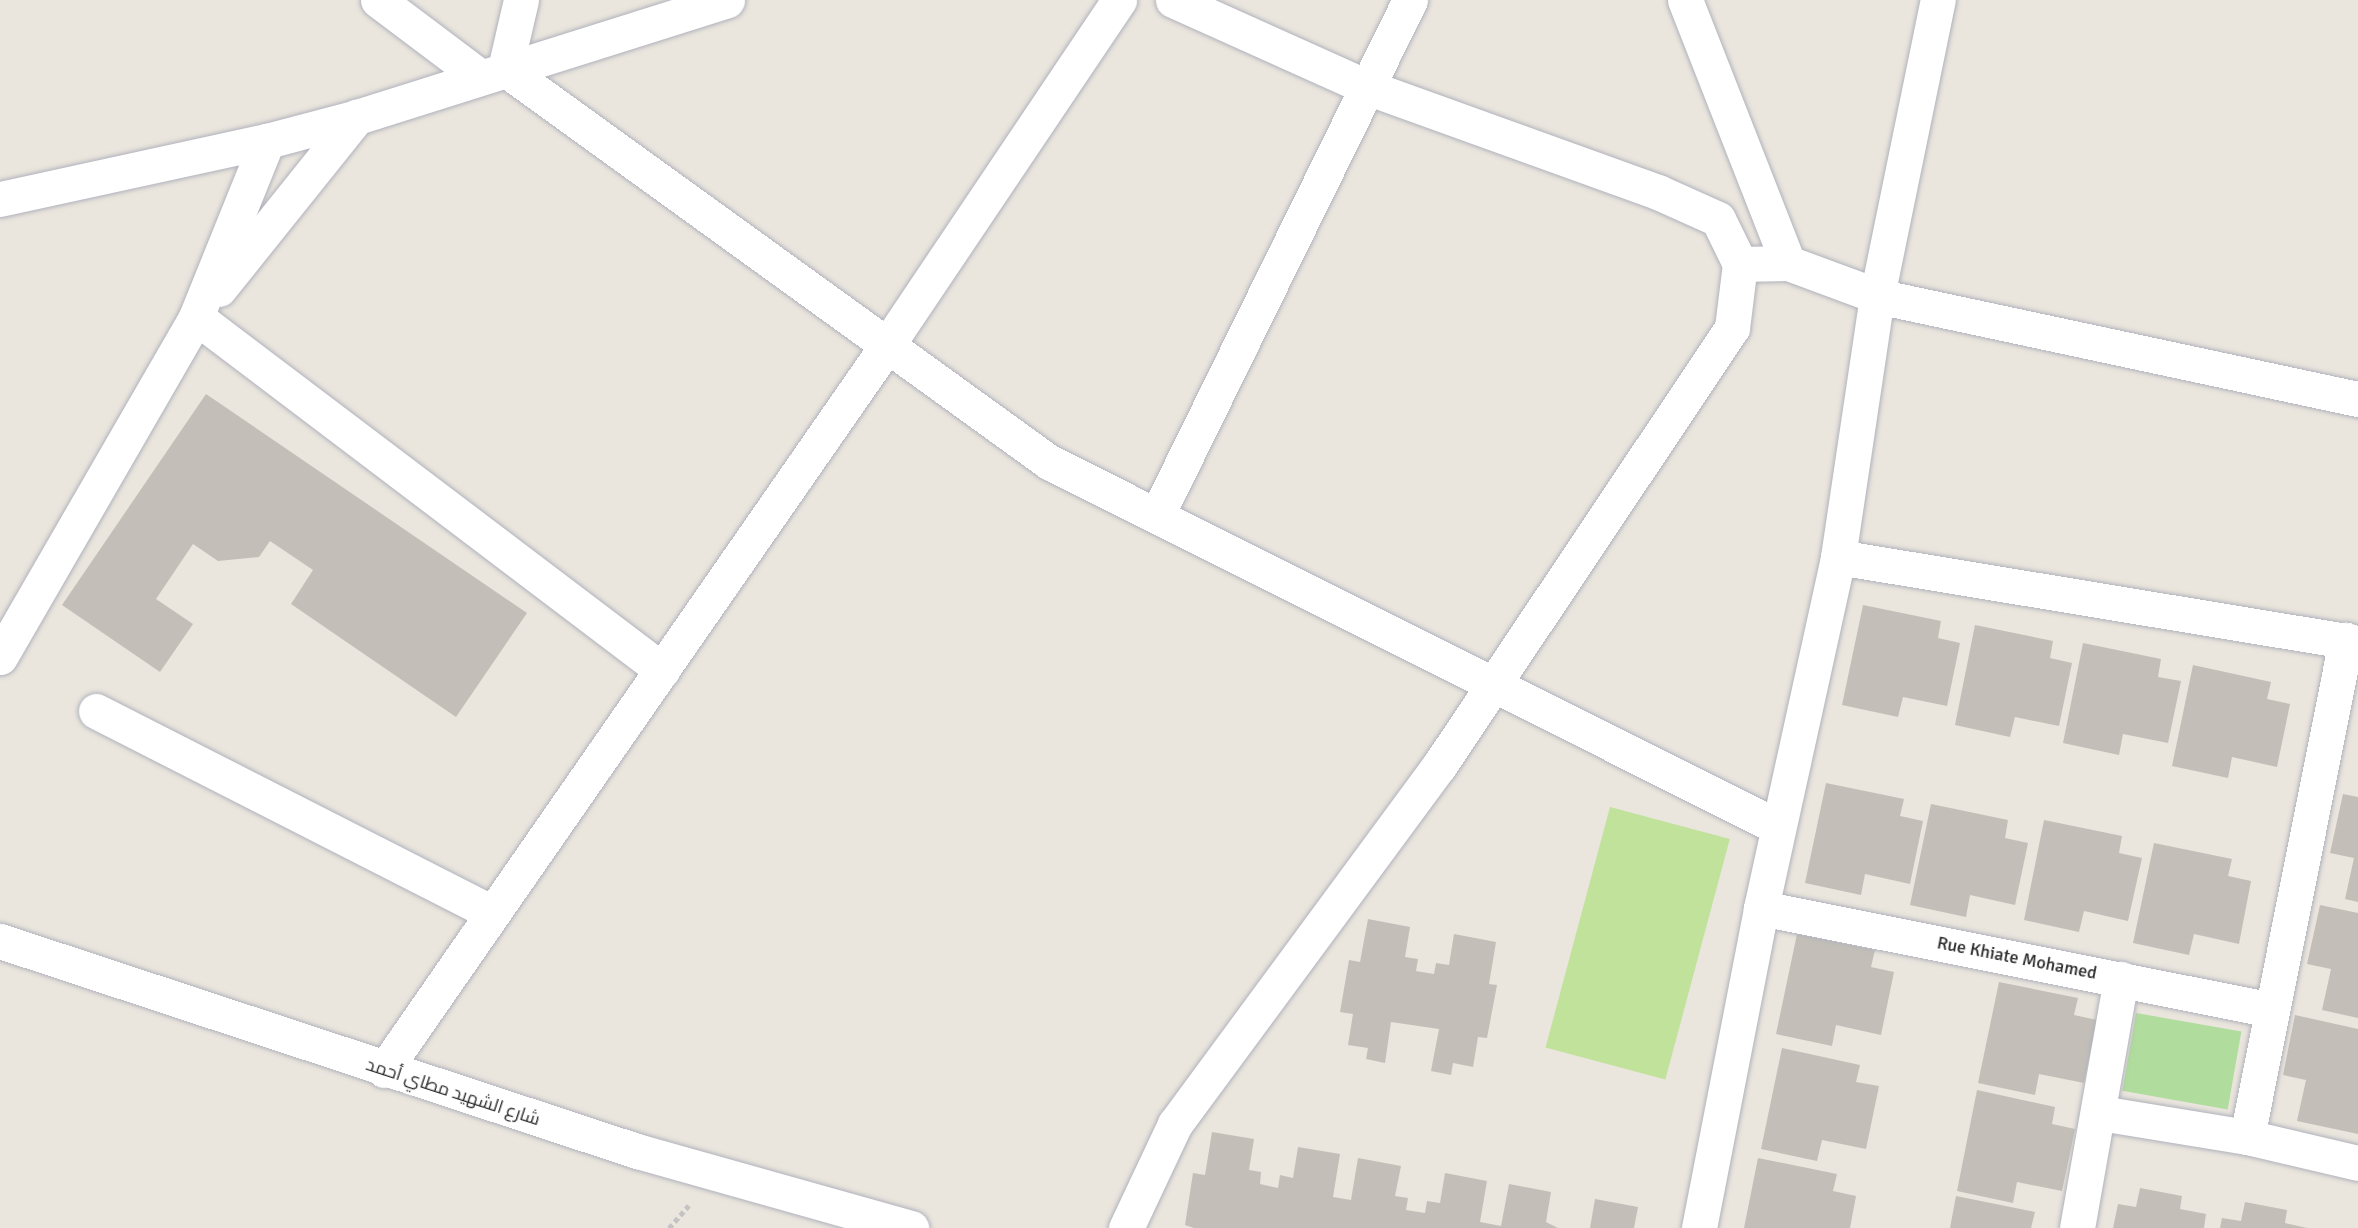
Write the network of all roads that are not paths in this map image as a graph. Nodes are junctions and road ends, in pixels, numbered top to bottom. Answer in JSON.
{"nodes":[{"id":1,"x":378,"y":0,"type":"edge"},
{"id":2,"x":521,"y":0,"type":"edge"},
{"id":3,"x":726,"y":0,"type":"edge"},
{"id":4,"x":1119,"y":0,"type":"edge"},
{"id":5,"x":1173,"y":0,"type":"edge"},
{"id":6,"x":1410,"y":0,"type":"edge"},
{"id":7,"x":1685,"y":0,"type":"edge"},
{"id":8,"x":1938,"y":0,"type":"edge"},
{"id":9,"x":492,"y":73,"type":"junction"},
{"id":10,"x":1368,"y":88,"type":"junction"},
{"id":11,"x":357,"y":117,"type":"junction"},
{"id":12,"x":267,"y":141,"type":"junction"},
{"id":13,"x":0,"y":199,"type":"edge"},
{"id":14,"x":1788,"y":262,"type":"junction"},
{"id":15,"x":1740,"y":264,"type":"junction"},
{"id":16,"x":1877,"y":296,"type":"junction"},
{"id":17,"x":196,"y":317,"type":"junction"},
{"id":18,"x":886,"y":347,"type":"junction"},
{"id":19,"x":2358,"y":399,"type":"edge"},
{"id":20,"x":1157,"y":515,"type":"junction"},
{"id":21,"x":1838,"y":557,"type":"junction"},
{"id":22,"x":2352,"y":642,"type":"edge"},
{"id":23,"x":0,"y":657,"type":"edge"},
{"id":24,"x":662,"y":670,"type":"junction"},
{"id":25,"x":1493,"y":687,"type":"junction"},
{"id":26,"x":96,"y":711,"type":"dead end"},
{"id":27,"x":1778,"y":827,"type":"junction"},
{"id":28,"x":1761,"y":908,"type":"junction"},
{"id":29,"x":491,"y":912,"type":"junction"},
{"id":30,"x":0,"y":942,"type":"edge"},
{"id":31,"x":2121,"y":979,"type":"junction"},
{"id":32,"x":2272,"y":1010,"type":"junction"},
{"id":33,"x":384,"y":1070,"type":"junction"},
{"id":34,"x":2100,"y":1113,"type":"junction"},
{"id":35,"x":2247,"y":1137,"type":"junction"},
{"id":36,"x":2358,"y":1163,"type":"edge"},
{"id":37,"x":911,"y":1228,"type":"edge"},
{"id":38,"x":1126,"y":1228,"type":"edge"},
{"id":39,"x":1699,"y":1228,"type":"edge"},
{"id":40,"x":2077,"y":1228,"type":"edge"}],
"edges":[{"from":1,"to":9,"type":"street"},
{"from":2,"to":9,"type":"street"},
{"from":3,"to":9,"type":"street"},
{"from":4,"to":18,"type":"street"},
{"from":5,"to":10,"type":"street"},
{"from":6,"to":10,"type":"street"},
{"from":7,"to":14,"type":"street"},
{"from":8,"to":16,"type":"street"},
{"from":9,"to":11,"type":"street"},
{"from":9,"to":18,"type":"street"},
{"from":10,"to":15,"type":"street"},
{"from":10,"to":20,"type":"street"},
{"from":11,"to":12,"type":"street"},
{"from":11,"to":17,"type":"street"},
{"from":12,"to":13,"type":"street"},
{"from":12,"to":17,"type":"street"},
{"from":14,"to":15,"type":"street"},
{"from":14,"to":16,"type":"street"},
{"from":15,"to":25,"type":"street"},
{"from":16,"to":19,"type":"street"},
{"from":16,"to":21,"type":"street"},
{"from":17,"to":23,"type":"street"},
{"from":17,"to":24,"type":"street"},
{"from":18,"to":20,"type":"street"},
{"from":18,"to":24,"type":"street"},
{"from":20,"to":25,"type":"street"},
{"from":21,"to":22,"type":"street"},
{"from":21,"to":27,"type":"street"},
{"from":22,"to":32,"type":"street"},
{"from":24,"to":29,"type":"street"},
{"from":25,"to":27,"type":"street"},
{"from":25,"to":38,"type":"street"},
{"from":26,"to":29,"type":"street"},
{"from":27,"to":28,"type":"street"},
{"from":28,"to":31,"type":"street","name":"Rue Khiate Mohamed"},
{"from":28,"to":39,"type":"street"},
{"from":29,"to":33,"type":"street"},
{"from":30,"to":33,"type":"street","name":"شارع الشهيد مطاي أحمد"},
{"from":31,"to":32,"type":"street","name":"Rue Khiate Mohamed"},
{"from":31,"to":34,"type":"street"},
{"from":32,"to":35,"type":"street"},
{"from":33,"to":37,"type":"street","name":"شارع الشهيد مطاي أحمد"},
{"from":34,"to":35,"type":"street"},
{"from":34,"to":40,"type":"street"},
{"from":35,"to":36,"type":"street"}]}
